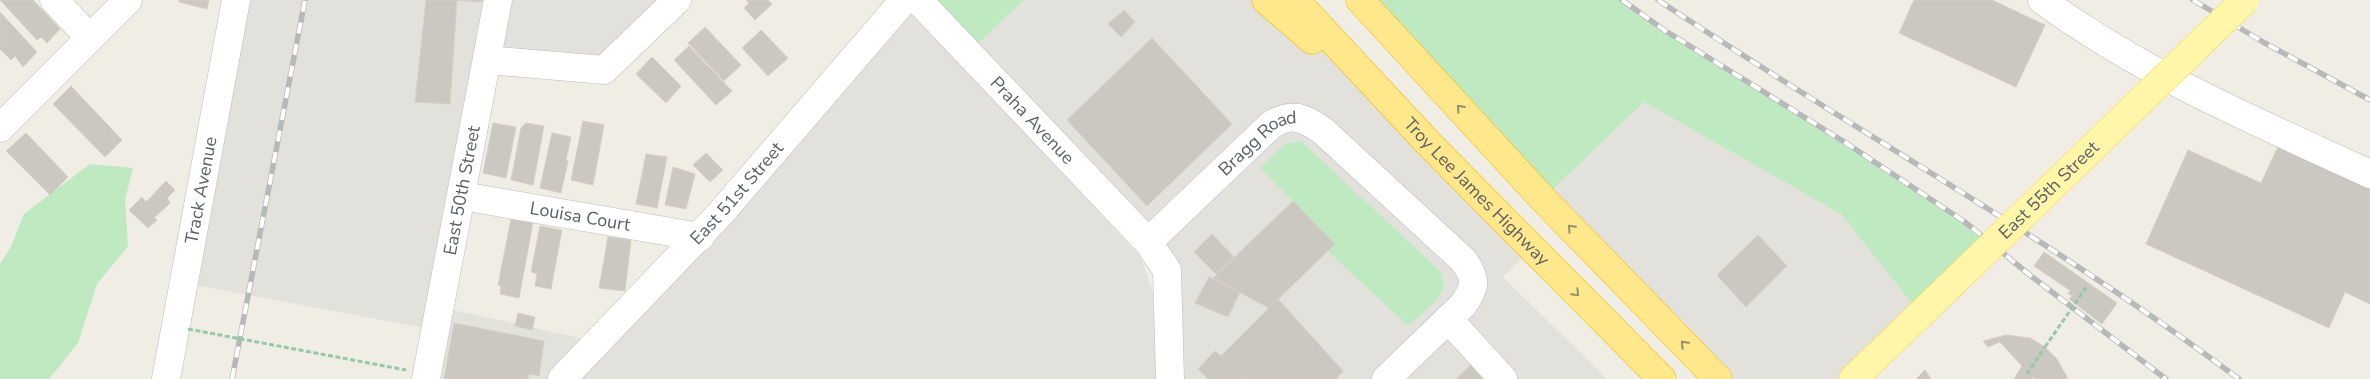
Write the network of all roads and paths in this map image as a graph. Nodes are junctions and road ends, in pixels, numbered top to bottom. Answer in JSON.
{"nodes":[{"id":1,"x":54,"y":0,"type":"edge"},
{"id":2,"x":128,"y":0,"type":"edge"},
{"id":3,"x":236,"y":0,"type":"edge"},
{"id":4,"x":498,"y":0,"type":"edge"},
{"id":5,"x":677,"y":0,"type":"edge"},
{"id":6,"x":904,"y":0,"type":"edge"},
{"id":7,"x":918,"y":0,"type":"edge"},
{"id":8,"x":1266,"y":0,"type":"edge"},
{"id":9,"x":1295,"y":0,"type":"edge"},
{"id":10,"x":1360,"y":0,"type":"edge"},
{"id":11,"x":2042,"y":0,"type":"edge"},
{"id":12,"x":2245,"y":0,"type":"edge"},
{"id":13,"x":89,"y":37,"type":"junction"},
{"id":14,"x":487,"y":60,"type":"junction"},
{"id":15,"x":0,"y":128,"type":"edge"},
{"id":16,"x":1431,"y":146,"type":"junction"},
{"id":17,"x":2370,"y":174,"type":"edge"},
{"id":18,"x":462,"y":196,"type":"junction"},
{"id":19,"x":700,"y":237,"type":"junction"},
{"id":20,"x":1148,"y":242,"type":"junction"},
{"id":21,"x":2087,"y":286,"type":"dead end"},
{"id":22,"x":1448,"y":319,"type":"junction"},
{"id":23,"x":188,"y":329,"type":"dead end"},
{"id":24,"x":416,"y":374,"type":"edge"},
{"id":25,"x":2026,"y":374,"type":"dead end"},
{"id":26,"x":166,"y":379,"type":"edge"},
{"id":27,"x":562,"y":379,"type":"edge"},
{"id":28,"x":1170,"y":379,"type":"edge"},
{"id":29,"x":1386,"y":379,"type":"edge"},
{"id":30,"x":1503,"y":379,"type":"edge"},
{"id":31,"x":1662,"y":379,"type":"edge"},
{"id":32,"x":1718,"y":379,"type":"edge"},
{"id":33,"x":1853,"y":379,"type":"edge"}],
"edges":[{"from":1,"to":13,"type":"street"},
{"from":2,"to":13,"type":"street"},
{"from":3,"to":26,"type":"street","name":"Track Avenue"},
{"from":4,"to":14,"type":"street","name":"East 50th Street"},
{"from":5,"to":14,"type":"street"},
{"from":6,"to":19,"type":"street","name":"East 51st Street"},
{"from":7,"to":20,"type":"street","name":"Praha Avenue"},
{"from":8,"to":16,"type":"highway"},
{"from":9,"to":16,"type":"highway","name":"Troy Lee James Highway"},
{"from":32,"to":10,"type":"highway","one_way":true},
{"from":11,"to":17,"type":"street"},
{"from":12,"to":33,"type":"main road","name":"East 55th Street","bridge":true},
{"from":13,"to":15,"type":"street"},
{"from":14,"to":18,"type":"street","name":"East 50th Street"},
{"from":16,"to":31,"type":"highway","name":"Troy Lee James Highway","one_way":true},
{"from":18,"to":19,"type":"street","name":"Louisa Court"},
{"from":18,"to":24,"type":"street","name":"East 50th Street"},
{"from":19,"to":27,"type":"street","name":"East 51st Street"},
{"from":20,"to":22,"type":"street","name":"Bragg Road"},
{"from":20,"to":28,"type":"street"},
{"from":21,"to":25,"type":"path","bridge":true},
{"from":22,"to":29,"type":"street"},
{"from":22,"to":30,"type":"street"},
{"from":23,"to":24,"type":"path","bridge":true}]}
